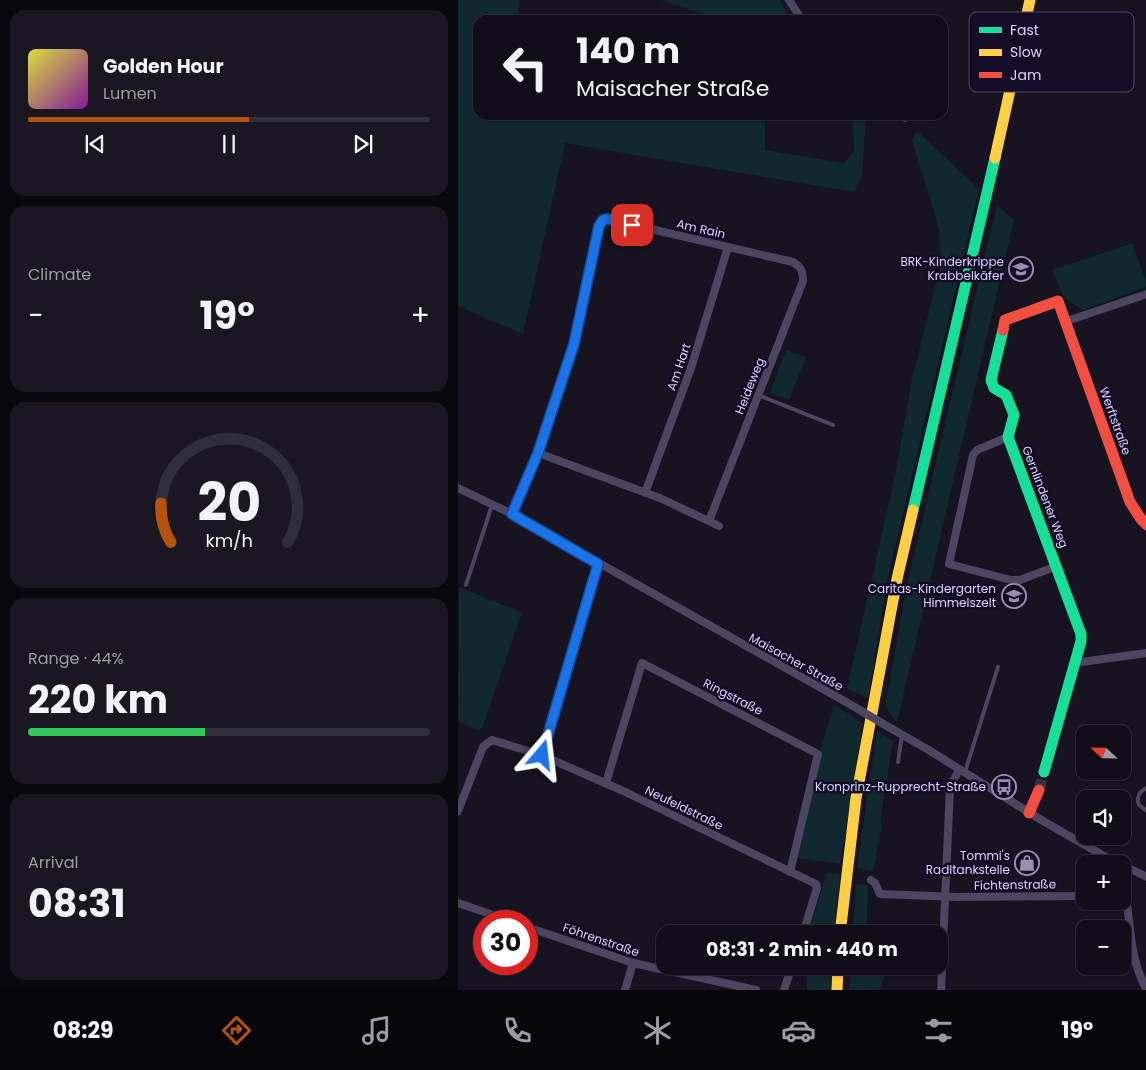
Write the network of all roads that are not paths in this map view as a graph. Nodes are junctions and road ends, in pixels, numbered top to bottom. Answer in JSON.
{"nodes":[{"id":1,"x":789,"y":0,"type":"edge"},
{"id":2,"x":799,"y":15,"type":"edge"},
{"id":3,"x":1009,"y":92,"type":"edge"},
{"id":4,"x":728,"y":247,"type":"junction"},
{"id":5,"x":793,"y":262,"type":"joint"},
{"id":6,"x":1146,"y":294,"type":"edge"},
{"id":7,"x":1058,"y":301,"type":"joint"},
{"id":8,"x":1064,"y":322,"type":"junction"},
{"id":9,"x":758,"y":394,"type":"junction"},
{"id":10,"x":833,"y":424,"type":"dead end"},
{"id":11,"x":1008,"y":437,"type":"junction"},
{"id":12,"x":538,"y":453,"type":"junction"},
{"id":13,"x":458,"y":488,"type":"edge"},
{"id":14,"x":645,"y":493,"type":"junction"},
{"id":15,"x":492,"y":505,"type":"junction"},
{"id":16,"x":512,"y":514,"type":"junction"},
{"id":17,"x":709,"y":521,"type":"junction"},
{"id":18,"x":1146,"y":525,"type":"edge"},
{"id":19,"x":719,"y":526,"type":"dead end"},
{"id":20,"x":598,"y":564,"type":"junction"},
{"id":21,"x":1057,"y":566,"type":"junction"},
{"id":22,"x":466,"y":586,"type":"dead end"},
{"id":23,"x":1146,"y":654,"type":"edge"},
{"id":24,"x":1074,"y":663,"type":"junction"},
{"id":25,"x":998,"y":667,"type":"dead end"},
{"id":26,"x":902,"y":735,"type":"junction"},
{"id":27,"x":542,"y":755,"type":"junction"},
{"id":28,"x":898,"y":762,"type":"dead end"},
{"id":29,"x":962,"y":772,"type":"junction"},
{"id":30,"x":1044,"y":772,"type":"tunnel mouth"},
{"id":31,"x":606,"y":783,"type":"junction"},
{"id":32,"x":1146,"y":788,"type":"edge"},
{"id":33,"x":1039,"y":790,"type":"tunnel mouth"},
{"id":34,"x":458,"y":811,"type":"edge"},
{"id":35,"x":1146,"y":811,"type":"edge"},
{"id":36,"x":1029,"y":813,"type":"junction"},
{"id":37,"x":1102,"y":855,"type":"edge"},
{"id":38,"x":1131,"y":870,"type":"edge"},
{"id":39,"x":790,"y":872,"type":"junction"},
{"id":40,"x":1146,"y":877,"type":"edge"},
{"id":41,"x":871,"y":880,"type":"dead end"},
{"id":42,"x":1076,"y":896,"type":"edge"},
{"id":43,"x":945,"y":897,"type":"junction"},
{"id":44,"x":458,"y":903,"type":"edge"},
{"id":45,"x":479,"y":910,"type":"edge"},
{"id":46,"x":1128,"y":910,"type":"edge"},
{"id":47,"x":806,"y":925,"type":"edge"},
{"id":48,"x":840,"y":925,"type":"edge"},
{"id":49,"x":538,"y":931,"type":"edge"},
{"id":50,"x":633,"y":964,"type":"junction"},
{"id":51,"x":789,"y":975,"type":"edge"},
{"id":52,"x":838,"y":975,"type":"edge"},
{"id":53,"x":625,"y":990,"type":"edge"},
{"id":54,"x":756,"y":990,"type":"edge"},
{"id":55,"x":784,"y":990,"type":"edge"},
{"id":56,"x":837,"y":990,"type":"edge"},
{"id":57,"x":941,"y":990,"type":"edge"},
{"id":58,"x":1146,"y":990,"type":"edge"}],
"edges":[{"from":1,"to":2,"type":"street"},
{"from":3,"to":48,"type":"main road"},
{"from":4,"to":5,"type":"street","name":"Am Rain"},
{"from":4,"to":12,"type":"street","name":"Am Rain"},
{"from":4,"to":14,"type":"street","name":"Am Hart"},
{"from":5,"to":9,"type":"street","name":"Heideweg"},
{"from":6,"to":8,"type":"street"},
{"from":7,"to":8,"type":"main road","name":"Werftstraße"},
{"from":7,"to":11,"type":"main road","name":"Gernlindener Weg"},
{"from":8,"to":18,"type":"main road","name":"Werftstraße"},
{"from":9,"to":10,"type":"lane"},
{"from":9,"to":17,"type":"street","name":"Heideweg"},
{"from":11,"to":21,"type":"main road","name":"Gernlindener Weg"},
{"from":11,"to":21,"type":"street","name":"Gernlindener Weg"},
{"from":12,"to":14,"type":"street"},
{"from":12,"to":16,"type":"street"},
{"from":13,"to":15,"type":"street","name":"Maisacher Straße"},
{"from":14,"to":17,"type":"street"},
{"from":15,"to":16,"type":"street","name":"Maisacher Straße"},
{"from":15,"to":22,"type":"lane"},
{"from":16,"to":20,"type":"street","name":"Maisacher Straße"},
{"from":17,"to":19,"type":"street"},
{"from":20,"to":26,"type":"street","name":"Maisacher Straße","bridge":true},
{"from":20,"to":27,"type":"street"},
{"from":21,"to":24,"type":"main road","name":"Gernlindener Weg"},
{"from":23,"to":24,"type":"street"},
{"from":24,"to":30,"type":"main road","name":"Gernlindener Weg"},
{"from":25,"to":29,"type":"lane"},
{"from":26,"to":28,"type":"lane"},
{"from":26,"to":29,"type":"street","name":"Maisacher Straße"},
{"from":27,"to":31,"type":"street","name":"Neufeldstraße"},
{"from":27,"to":34,"type":"street","name":"Neufeldstraße"},
{"from":29,"to":36,"type":"street","name":"Maisacher Straße"},
{"from":29,"to":43,"type":"street"},
{"from":31,"to":39,"type":"street","name":"Neufeldstraße"},
{"from":31,"to":39,"type":"street","name":"Ringstraße"},
{"from":32,"to":35,"type":"lane"},
{"from":33,"to":36,"type":"main road"},
{"from":36,"to":37,"type":"street","name":"Maisacher Straße"},
{"from":38,"to":40,"type":"street"},
{"from":39,"to":47,"type":"street","name":"Neufeldstraße"},
{"from":41,"to":43,"type":"street"},
{"from":42,"to":43,"type":"street","name":"Fichtenstraße"},
{"from":43,"to":57,"type":"street"},
{"from":44,"to":45,"type":"street"},
{"from":46,"to":58,"type":"street"},
{"from":49,"to":50,"type":"street","name":"Föhrenstraße"},
{"from":50,"to":53,"type":"street"},
{"from":50,"to":54,"type":"street","name":"Föhrenstraße"},
{"from":51,"to":55,"type":"street"},
{"from":52,"to":56,"type":"main road"}]}
